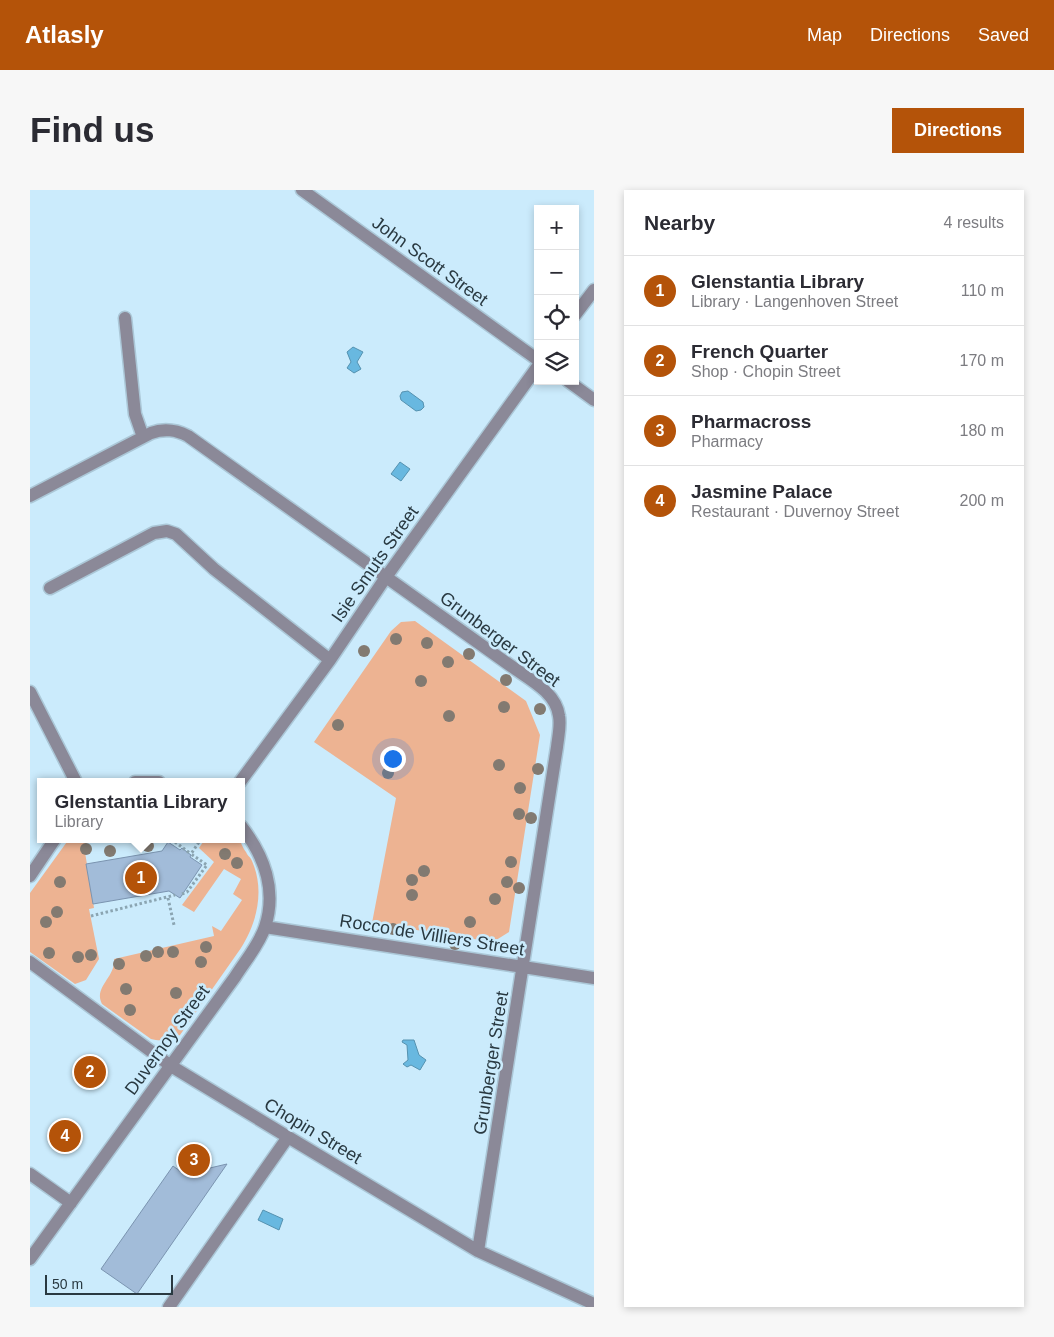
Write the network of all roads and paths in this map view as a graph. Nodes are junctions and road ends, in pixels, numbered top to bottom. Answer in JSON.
{"nodes":[{"id":1,"x":302,"y":190,"type":"edge"},
{"id":2,"x":594,"y":290,"type":"edge"},
{"id":3,"x":579,"y":310,"type":"edge"},
{"id":4,"x":126,"y":318,"type":"dead end"},
{"id":5,"x":534,"y":357,"type":"edge"},
{"id":6,"x":534,"y":372,"type":"edge"},
{"id":7,"x":573,"y":385,"type":"edge"},
{"id":8,"x":594,"y":400,"type":"edge"},
{"id":9,"x":143,"y":437,"type":"junction"},
{"id":10,"x":30,"y":496,"type":"edge"},
{"id":11,"x":386,"y":577,"type":"junction"},
{"id":12,"x":50,"y":588,"type":"dead end"},
{"id":13,"x":330,"y":660,"type":"junction"},
{"id":14,"x":30,"y":692,"type":"edge"},
{"id":15,"x":74,"y":778,"type":"edge"},
{"id":16,"x":243,"y":778,"type":"edge"},
{"id":17,"x":245,"y":831,"type":"edge"},
{"id":18,"x":52,"y":843,"type":"edge"},
{"id":19,"x":177,"y":843,"type":"edge"},
{"id":20,"x":199,"y":843,"type":"edge"},
{"id":21,"x":191,"y":854,"type":"junction"},
{"id":22,"x":30,"y":876,"type":"edge"},
{"id":23,"x":182,"y":894,"type":"dead end"},
{"id":24,"x":176,"y":895,"type":"dead end"},
{"id":25,"x":168,"y":898,"type":"junction"},
{"id":26,"x":91,"y":916,"type":"dead end"},
{"id":27,"x":174,"y":925,"type":"dead end"},
{"id":28,"x":265,"y":927,"type":"junction"},
{"id":29,"x":30,"y":962,"type":"edge"},
{"id":30,"x":524,"y":967,"type":"junction"},
{"id":31,"x":594,"y":978,"type":"edge"},
{"id":32,"x":171,"y":1066,"type":"junction"},
{"id":33,"x":288,"y":1137,"type":"junction"},
{"id":34,"x":30,"y":1174,"type":"edge"},
{"id":35,"x":71,"y":1203,"type":"junction"},
{"id":36,"x":478,"y":1251,"type":"junction"},
{"id":37,"x":31,"y":1257,"type":"edge"},
{"id":38,"x":594,"y":1304,"type":"edge"},
{"id":39,"x":169,"y":1307,"type":"edge"}],
"edges":[{"from":1,"to":5,"type":"street","name":"John Scott Street"},
{"from":2,"to":3,"type":"street"},
{"from":4,"to":9,"type":"street"},
{"from":6,"to":11,"type":"street","name":"Isie Smuts Street"},
{"from":7,"to":8,"type":"street"},
{"from":9,"to":10,"type":"street","name":"Grunberger Street"},
{"from":9,"to":11,"type":"street","name":"Grunberger Street"},
{"from":11,"to":13,"type":"street","name":"Isie Smuts Street"},
{"from":11,"to":30,"type":"street","name":"Grunberger Street"},
{"from":12,"to":13,"type":"street"},
{"from":13,"to":16,"type":"street","name":"Isie Smuts Street"},
{"from":14,"to":15,"type":"street"},
{"from":17,"to":28,"type":"street","name":"Duvernoy Street"},
{"from":18,"to":22,"type":"street"},
{"from":19,"to":21,"type":"path"},
{"from":20,"to":21,"type":"path"},
{"from":21,"to":23,"type":"path"},
{"from":24,"to":25,"type":"path"},
{"from":25,"to":26,"type":"path"},
{"from":25,"to":27,"type":"path"},
{"from":28,"to":30,"type":"street","name":"Rocco de Villiers Street"},
{"from":28,"to":32,"type":"street","name":"Duvernoy Street"},
{"from":29,"to":32,"type":"street","name":"Chopin Street"},
{"from":30,"to":31,"type":"street","name":"Rocco de Villiers Street"},
{"from":30,"to":36,"type":"street","name":"Grunberger Street"},
{"from":32,"to":33,"type":"street","name":"Chopin Street"},
{"from":32,"to":35,"type":"street","name":"Duvernoy Street"},
{"from":33,"to":36,"type":"street","name":"Chopin Street"},
{"from":33,"to":39,"type":"street"},
{"from":34,"to":35,"type":"street"},
{"from":35,"to":37,"type":"street","name":"Duvernoy Street"},
{"from":36,"to":38,"type":"street","name":"Chopin Street"}]}
